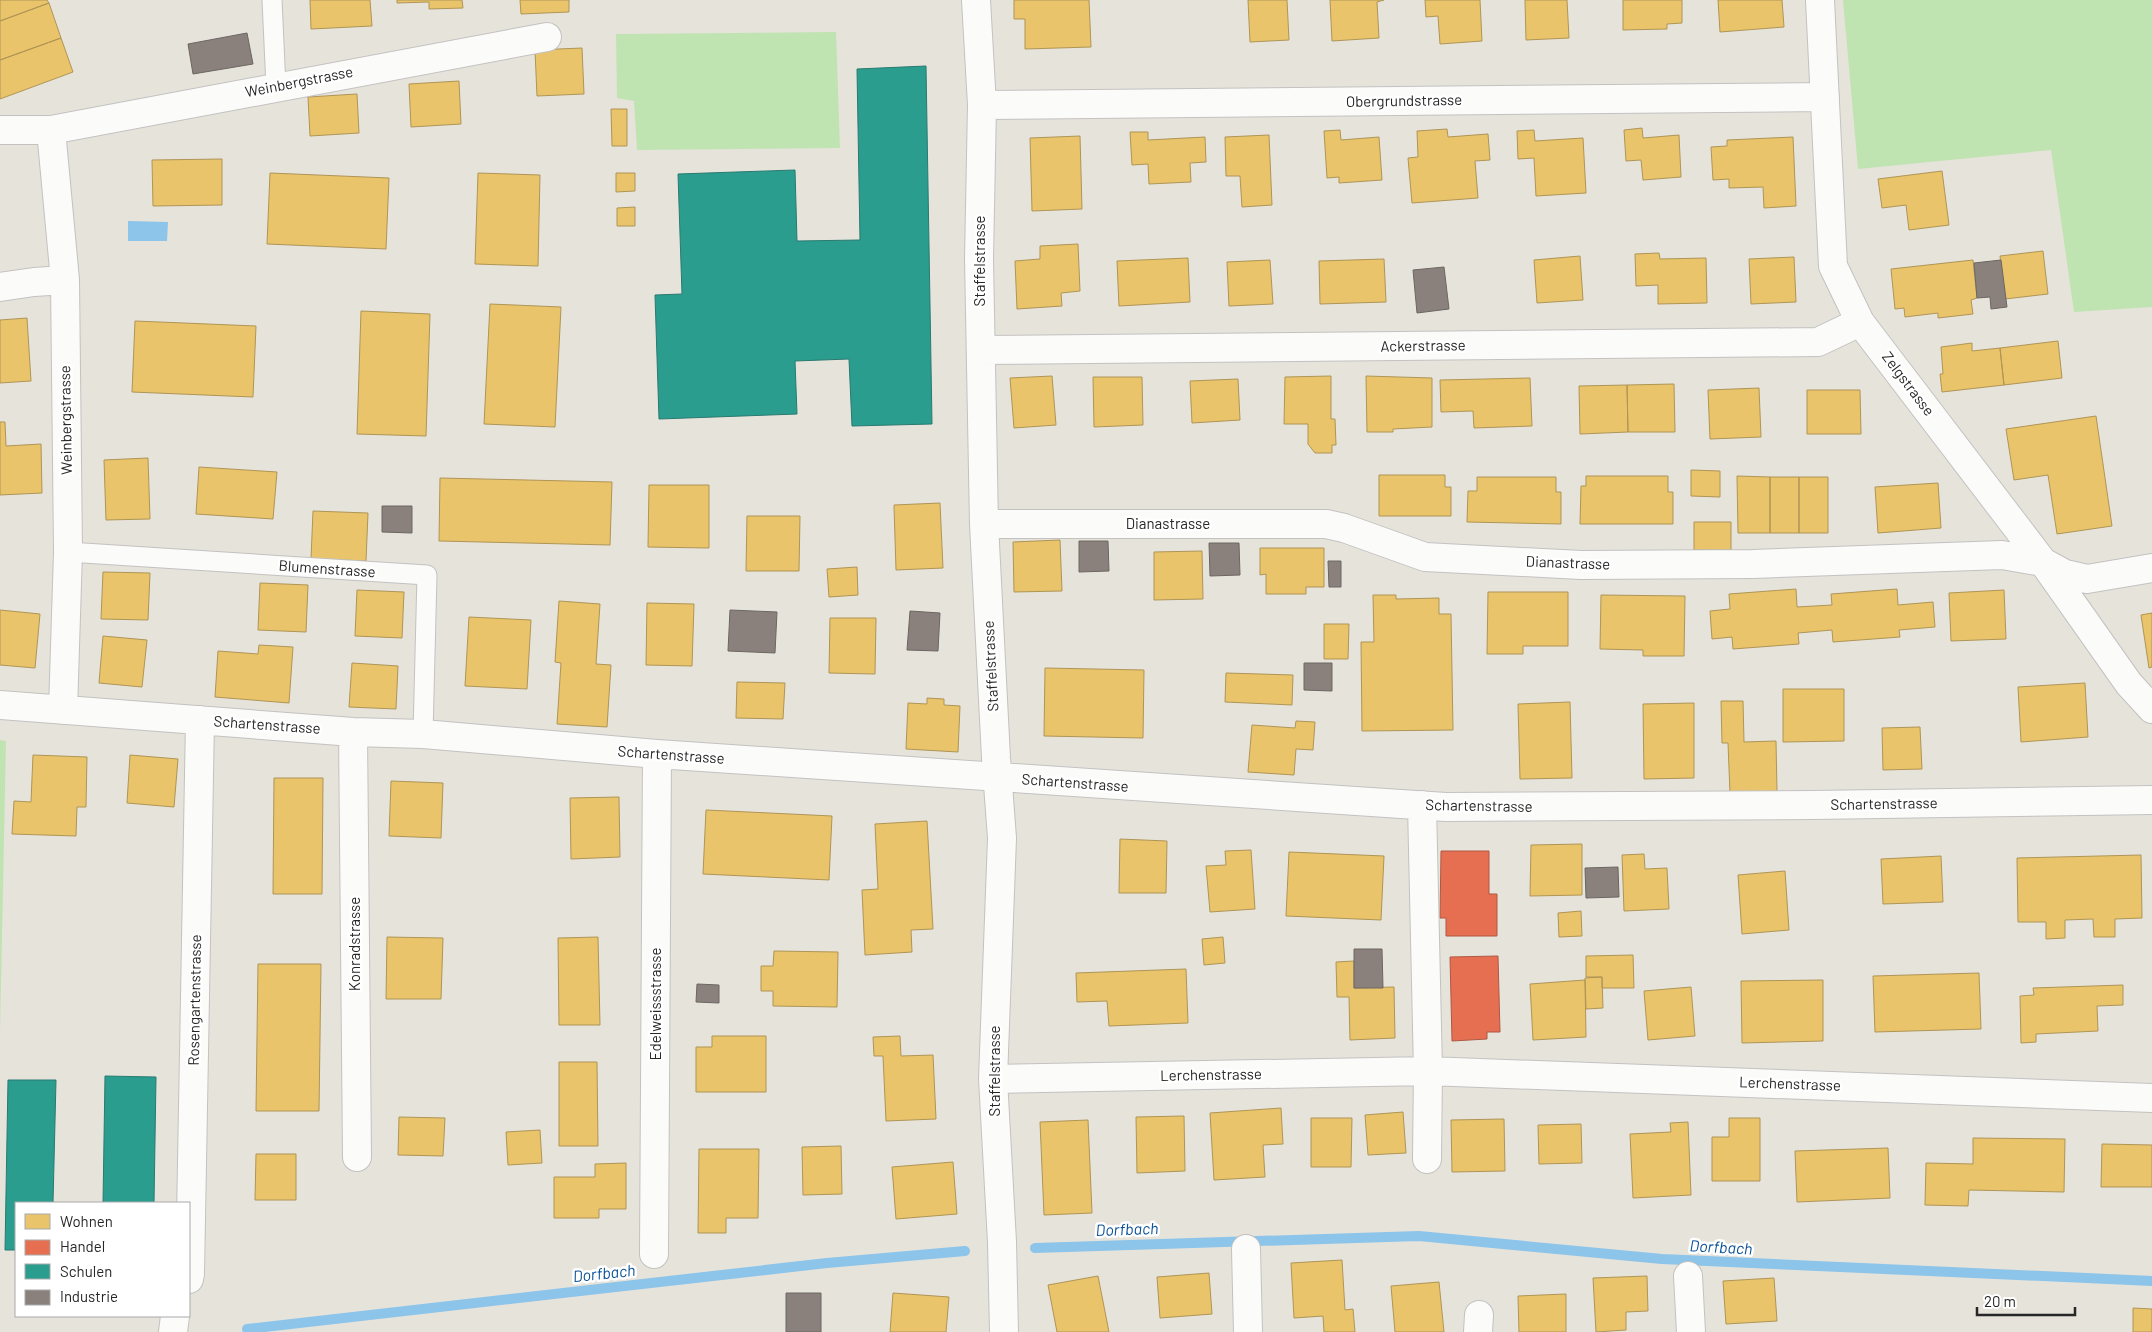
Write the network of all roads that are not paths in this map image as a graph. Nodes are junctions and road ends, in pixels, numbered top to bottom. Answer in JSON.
{"nodes":[{"id":1,"x":272,"y":0,"type":"edge"},
{"id":2,"x":976,"y":0,"type":"edge"},
{"id":3,"x":1820,"y":0,"type":"edge"},
{"id":4,"x":547,"y":37,"type":"dead end"},
{"id":5,"x":276,"y":87,"type":"junction"},
{"id":6,"x":1826,"y":97,"type":"junction"},
{"id":7,"x":982,"y":105,"type":"junction"},
{"id":8,"x":0,"y":130,"type":"edge"},
{"id":9,"x":51,"y":130,"type":"junction"},
{"id":10,"x":65,"y":280,"type":"junction"},
{"id":11,"x":0,"y":288,"type":"edge"},
{"id":12,"x":1860,"y":322,"type":"junction"},
{"id":13,"x":981,"y":350,"type":"junction"},
{"id":14,"x":984,"y":524,"type":"junction"},
{"id":15,"x":68,"y":552,"type":"junction"},
{"id":16,"x":2043,"y":562,"type":"junction"},
{"id":17,"x":2152,"y":568,"type":"edge"},
{"id":18,"x":0,"y":705,"type":"edge"},
{"id":19,"x":2152,"y":709,"type":"edge"},
{"id":20,"x":63,"y":710,"type":"junction"},
{"id":21,"x":200,"y":720,"type":"junction"},
{"id":22,"x":353,"y":732,"type":"junction"},
{"id":23,"x":423,"y":734,"type":"junction"},
{"id":24,"x":658,"y":754,"type":"junction"},
{"id":25,"x":998,"y":777,"type":"junction"},
{"id":26,"x":2152,"y":800,"type":"edge"},
{"id":27,"x":1422,"y":806,"type":"junction"},
{"id":28,"x":1428,"y":1070,"type":"junction"},
{"id":29,"x":993,"y":1078,"type":"junction"},
{"id":30,"x":2152,"y":1098,"type":"edge"},
{"id":31,"x":357,"y":1157,"type":"dead end"},
{"id":32,"x":1427,"y":1159,"type":"dead end"},
{"id":33,"x":1246,"y":1249,"type":"dead end"},
{"id":34,"x":654,"y":1254,"type":"dead end"},
{"id":35,"x":190,"y":1274,"type":"edge"},
{"id":36,"x":1688,"y":1276,"type":"dead end"},
{"id":37,"x":1004,"y":1332,"type":"edge"},
{"id":38,"x":1248,"y":1332,"type":"edge"},
{"id":39,"x":1691,"y":1332,"type":"edge"}],
"edges":[{"from":1,"to":5,"type":"lane"},
{"from":2,"to":7,"type":"street","name":"Staffelstrasse"},
{"from":3,"to":6,"type":"street","name":"Zelgstrasse"},
{"from":4,"to":5,"type":"street","name":"Weinbergstrasse"},
{"from":5,"to":9,"type":"street","name":"Weinbergstrasse"},
{"from":6,"to":7,"type":"street","name":"Obergrundstrasse"},
{"from":6,"to":12,"type":"street","name":"Zelgstrasse"},
{"from":7,"to":13,"type":"street","name":"Staffelstrasse"},
{"from":8,"to":9,"type":"street","name":"Weinbergstrasse"},
{"from":9,"to":10,"type":"street","name":"Weinbergstrasse"},
{"from":10,"to":11,"type":"street"},
{"from":10,"to":15,"type":"street","name":"Weinbergstrasse"},
{"from":12,"to":13,"type":"street","name":"Ackerstrasse"},
{"from":12,"to":16,"type":"street","name":"Zelgstrasse"},
{"from":13,"to":14,"type":"street","name":"Staffelstrasse"},
{"from":14,"to":16,"type":"street","name":"Dianastrasse"},
{"from":14,"to":25,"type":"street","name":"Staffelstrasse"},
{"from":15,"to":20,"type":"street","name":"Weinbergstrasse"},
{"from":15,"to":23,"type":"lane","name":"Blumenstrasse"},
{"from":16,"to":17,"type":"street","name":"Dianastrasse"},
{"from":16,"to":19,"type":"street","name":"Zelgstrasse"},
{"from":18,"to":20,"type":"street","name":"Schartenstrasse"},
{"from":20,"to":21,"type":"street","name":"Schartenstrasse"},
{"from":21,"to":22,"type":"street","name":"Schartenstrasse"},
{"from":21,"to":35,"type":"street","name":"Rosengartenstrasse"},
{"from":22,"to":23,"type":"street","name":"Schartenstrasse"},
{"from":22,"to":31,"type":"street","name":"Konradstrasse"},
{"from":23,"to":24,"type":"street","name":"Schartenstrasse"},
{"from":24,"to":25,"type":"street","name":"Schartenstrasse"},
{"from":24,"to":34,"type":"street","name":"Edelweissstrasse"},
{"from":25,"to":27,"type":"street","name":"Schartenstrasse"},
{"from":25,"to":29,"type":"street","name":"Staffelstrasse"},
{"from":26,"to":27,"type":"street","name":"Schartenstrasse"},
{"from":27,"to":28,"type":"street"},
{"from":28,"to":29,"type":"street","name":"Lerchenstrasse"},
{"from":28,"to":30,"type":"street","name":"Lerchenstrasse"},
{"from":28,"to":32,"type":"street"},
{"from":29,"to":37,"type":"street","name":"Staffelstrasse"},
{"from":33,"to":38,"type":"street"},
{"from":36,"to":39,"type":"street"}]}
